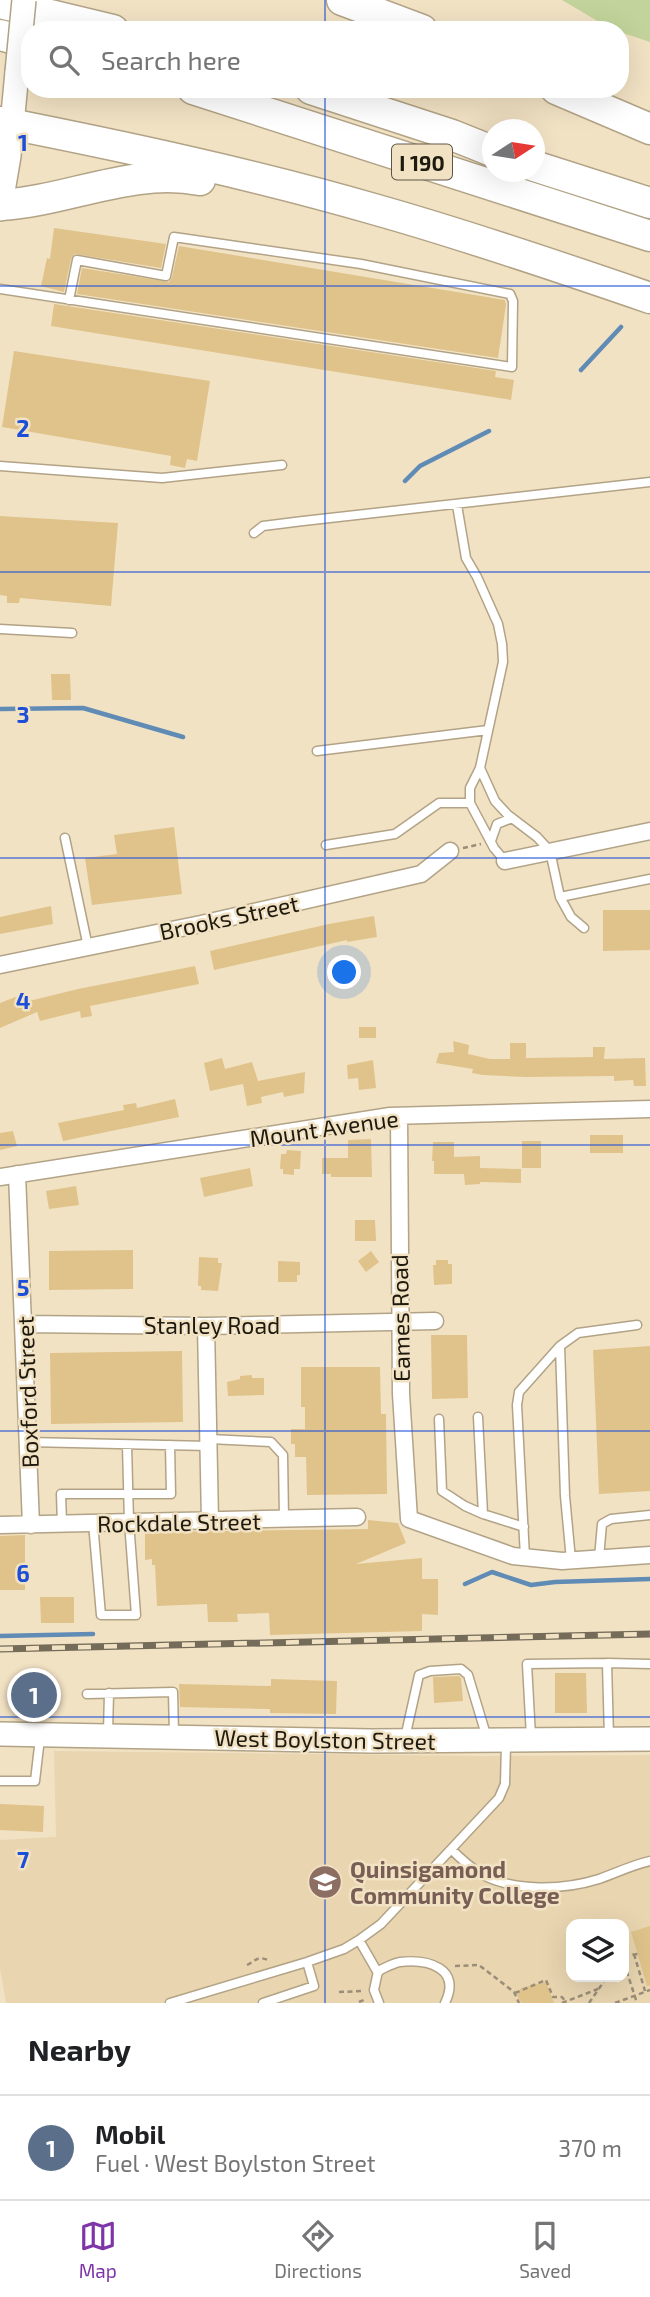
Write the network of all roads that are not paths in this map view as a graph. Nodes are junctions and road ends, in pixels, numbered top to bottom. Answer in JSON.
{"nodes":[{"id":1,"x":24,"y":0,"type":"edge"},
{"id":2,"x":342,"y":0,"type":"edge"},
{"id":3,"x":0,"y":3,"type":"edge"},
{"id":4,"x":22,"y":21,"type":"edge"},
{"id":5,"x":75,"y":21,"type":"edge"},
{"id":6,"x":398,"y":21,"type":"edge"},
{"id":7,"x":21,"y":31,"type":"edge"},
{"id":8,"x":0,"y":35,"type":"edge"},
{"id":9,"x":21,"y":41,"type":"edge"},
{"id":10,"x":221,"y":98,"type":"edge"},
{"id":11,"x":339,"y":98,"type":"edge"},
{"id":12,"x":577,"y":98,"type":"edge"},
{"id":13,"x":616,"y":98,"type":"edge"},
{"id":14,"x":650,"y":111,"type":"edge"},
{"id":15,"x":6,"y":123,"type":"edge"},
{"id":16,"x":650,"y":129,"type":"edge"},
{"id":17,"x":482,"y":148,"type":"edge"},
{"id":18,"x":545,"y":170,"type":"edge"},
{"id":19,"x":298,"y":189,"type":"junction"},
{"id":20,"x":650,"y":203,"type":"edge"},
{"id":21,"x":0,"y":207,"type":"edge"},
{"id":22,"x":650,"y":236,"type":"edge"},
{"id":23,"x":542,"y":260,"type":"junction"},
{"id":24,"x":650,"y":277,"type":"edge"},
{"id":25,"x":0,"y":289,"type":"edge"},
{"id":26,"x":650,"y":298,"type":"edge"},
{"id":27,"x":69,"y":300,"type":"junction"},
{"id":28,"x":282,"y":465,"type":"dead end"},
{"id":29,"x":0,"y":466,"type":"edge"},
{"id":30,"x":650,"y":482,"type":"edge"},
{"id":31,"x":457,"y":505,"type":"junction"},
{"id":32,"x":254,"y":533,"type":"dead end"},
{"id":33,"x":0,"y":629,"type":"edge"},
{"id":34,"x":72,"y":633,"type":"dead end"},
{"id":35,"x":488,"y":730,"type":"junction"},
{"id":36,"x":317,"y":751,"type":"dead end"},
{"id":37,"x":480,"y":768,"type":"junction"},
{"id":38,"x":470,"y":803,"type":"junction"},
{"id":39,"x":512,"y":818,"type":"junction"},
{"id":40,"x":650,"y":831,"type":"edge"},
{"id":41,"x":65,"y":838,"type":"dead end"},
{"id":42,"x":491,"y":841,"type":"junction"},
{"id":43,"x":326,"y":845,"type":"dead end"},
{"id":44,"x":450,"y":851,"type":"road end"},
{"id":45,"x":550,"y":851,"type":"junction"},
{"id":46,"x":505,"y":861,"type":"joint"},
{"id":47,"x":650,"y":879,"type":"edge"},
{"id":48,"x":561,"y":897,"type":"junction"},
{"id":49,"x":584,"y":928,"type":"dead end"},
{"id":50,"x":88,"y":947,"type":"junction"},
{"id":51,"x":0,"y":965,"type":"edge"},
{"id":52,"x":650,"y":1109,"type":"edge"},
{"id":53,"x":399,"y":1116,"type":"junction"},
{"id":54,"x":18,"y":1174,"type":"junction"},
{"id":55,"x":0,"y":1177,"type":"edge"},
{"id":56,"x":435,"y":1321,"type":"dead end"},
{"id":57,"x":400,"y":1322,"type":"junction"},
{"id":58,"x":25,"y":1324,"type":"junction"},
{"id":59,"x":637,"y":1325,"type":"dead end"},
{"id":60,"x":206,"y":1326,"type":"junction"},
{"id":61,"x":560,"y":1346,"type":"junction"},
{"id":62,"x":478,"y":1416,"type":"dead end"},
{"id":63,"x":439,"y":1419,"type":"dead end"},
{"id":64,"x":28,"y":1442,"type":"junction"},
{"id":65,"x":209,"y":1442,"type":"junction"},
{"id":66,"x":127,"y":1445,"type":"junction"},
{"id":67,"x":170,"y":1445,"type":"junction"},
{"id":68,"x":127,"y":1494,"type":"junction"},
{"id":69,"x":484,"y":1514,"type":"junction"},
{"id":70,"x":650,"y":1515,"type":"edge"},
{"id":71,"x":357,"y":1517,"type":"dead end"},
{"id":72,"x":284,"y":1519,"type":"junction"},
{"id":73,"x":210,"y":1521,"type":"junction"},
{"id":74,"x":128,"y":1522,"type":"junction"},
{"id":75,"x":62,"y":1524,"type":"junction"},
{"id":76,"x":93,"y":1524,"type":"junction"},
{"id":77,"x":0,"y":1525,"type":"edge"},
{"id":78,"x":32,"y":1525,"type":"junction"},
{"id":79,"x":524,"y":1527,"type":"junction"},
{"id":80,"x":650,"y":1555,"type":"edge"},
{"id":81,"x":525,"y":1557,"type":"junction"},
{"id":82,"x":599,"y":1558,"type":"junction"},
{"id":83,"x":571,"y":1560,"type":"junction"},
{"id":84,"x":607,"y":1663,"type":"junction"},
{"id":85,"x":650,"y":1664,"type":"edge"},
{"id":86,"x":109,"y":1693,"type":"junction"},
{"id":87,"x":87,"y":1694,"type":"dead end"},
{"id":88,"x":0,"y":1734,"type":"edge"},
{"id":89,"x":40,"y":1735,"type":"junction"},
{"id":90,"x":108,"y":1736,"type":"junction"},
{"id":91,"x":174,"y":1737,"type":"junction"},
{"id":92,"x":609,"y":1739,"type":"junction"},
{"id":93,"x":650,"y":1739,"type":"edge"},
{"id":94,"x":531,"y":1740,"type":"junction"},
{"id":95,"x":405,"y":1741,"type":"junction"},
{"id":96,"x":497,"y":1741,"type":"junction"},
{"id":97,"x":0,"y":1781,"type":"edge"},
{"id":98,"x":452,"y":1850,"type":"junction"},
{"id":99,"x":650,"y":1861,"type":"edge"},
{"id":100,"x":359,"y":1940,"type":"junction"},
{"id":101,"x":307,"y":1962,"type":"junction"},
{"id":102,"x":378,"y":1973,"type":"junction"},
{"id":103,"x":170,"y":2003,"type":"edge"},
{"id":104,"x":263,"y":2003,"type":"edge"},
{"id":105,"x":379,"y":2003,"type":"edge"},
{"id":106,"x":446,"y":2003,"type":"edge"}],
"edges":[{"from":1,"to":4,"type":"main road","bridge":true},
{"from":2,"to":6,"type":"highway"},
{"from":3,"to":5,"type":"highway"},
{"from":7,"to":15,"type":"main road","bridge":true},
{"from":8,"to":9,"type":"highway"},
{"from":10,"to":22,"type":"highway","number":"I 190"},
{"from":11,"to":17,"type":"highway","number":"I 190"},
{"from":12,"to":16,"type":"highway"},
{"from":13,"to":14,"type":"highway"},
{"from":15,"to":19,"type":"highway"},
{"from":15,"to":21,"type":"main road"},
{"from":18,"to":20,"type":"highway"},
{"from":19,"to":21,"type":"highway"},
{"from":19,"to":23,"type":"highway"},
{"from":23,"to":24,"type":"highway"},
{"from":23,"to":26,"type":"highway"},
{"from":25,"to":27,"type":"lane"},
{"from":27,"to":27,"type":"lane"},
{"from":28,"to":29,"type":"lane"},
{"from":30,"to":31,"type":"lane"},
{"from":31,"to":32,"type":"lane"},
{"from":31,"to":35,"type":"lane"},
{"from":33,"to":34,"type":"lane"},
{"from":35,"to":36,"type":"lane"},
{"from":35,"to":37,"type":"lane"},
{"from":37,"to":38,"type":"lane"},
{"from":37,"to":39,"type":"lane"},
{"from":38,"to":42,"type":"lane"},
{"from":38,"to":43,"type":"lane"},
{"from":39,"to":42,"type":"lane"},
{"from":39,"to":45,"type":"lane"},
{"from":40,"to":45,"type":"street"},
{"from":41,"to":50,"type":"lane"},
{"from":42,"to":46,"type":"lane"},
{"from":44,"to":50,"type":"street","name":"Brooks Street"},
{"from":45,"to":46,"type":"street"},
{"from":45,"to":48,"type":"lane"},
{"from":47,"to":48,"type":"lane"},
{"from":48,"to":49,"type":"lane"},
{"from":50,"to":51,"type":"street","name":"Brooks Street"},
{"from":52,"to":53,"type":"street","name":"Mount Avenue"},
{"from":53,"to":54,"type":"street","name":"Mount Avenue"},
{"from":53,"to":57,"type":"street","name":"Eames Road"},
{"from":54,"to":55,"type":"street","name":"Mount Avenue"},
{"from":54,"to":58,"type":"street","name":"Boxford Street"},
{"from":56,"to":57,"type":"street","name":"Stanley Road"},
{"from":57,"to":60,"type":"street","name":"Stanley Road"},
{"from":57,"to":81,"type":"street","name":"Eames Road"},
{"from":58,"to":60,"type":"street","name":"Stanley Road"},
{"from":58,"to":64,"type":"street","name":"Boxford Street"},
{"from":59,"to":61,"type":"lane"},
{"from":60,"to":65,"type":"street"},
{"from":61,"to":79,"type":"lane"},
{"from":61,"to":83,"type":"lane"},
{"from":62,"to":69,"type":"lane"},
{"from":63,"to":69,"type":"lane"},
{"from":64,"to":66,"type":"lane"},
{"from":64,"to":78,"type":"street","name":"Boxford Street"},
{"from":65,"to":67,"type":"lane"},
{"from":65,"to":72,"type":"lane"},
{"from":65,"to":73,"type":"street"},
{"from":66,"to":67,"type":"lane"},
{"from":66,"to":68,"type":"lane"},
{"from":67,"to":68,"type":"lane"},
{"from":68,"to":74,"type":"lane"},
{"from":68,"to":75,"type":"lane"},
{"from":69,"to":79,"type":"lane"},
{"from":70,"to":82,"type":"lane"},
{"from":71,"to":72,"type":"street","name":"Rockdale Street"},
{"from":72,"to":73,"type":"street","name":"Rockdale Street"},
{"from":73,"to":74,"type":"street","name":"Rockdale Street"},
{"from":74,"to":76,"type":"street","name":"Rockdale Street"},
{"from":74,"to":76,"type":"lane"},
{"from":75,"to":76,"type":"street","name":"Rockdale Street"},
{"from":75,"to":78,"type":"street","name":"Rockdale Street"},
{"from":77,"to":78,"type":"street","name":"Rockdale Street"},
{"from":79,"to":81,"type":"lane"},
{"from":80,"to":82,"type":"street"},
{"from":81,"to":83,"type":"street"},
{"from":82,"to":83,"type":"street"},
{"from":84,"to":85,"type":"lane"},
{"from":84,"to":92,"type":"lane"},
{"from":84,"to":94,"type":"lane"},
{"from":86,"to":87,"type":"lane"},
{"from":86,"to":90,"type":"lane"},
{"from":86,"to":91,"type":"lane"},
{"from":88,"to":89,"type":"main road","name":"West Boylston Street"},
{"from":89,"to":90,"type":"main road","name":"West Boylston Street"},
{"from":89,"to":97,"type":"lane"},
{"from":90,"to":91,"type":"main road","name":"West Boylston Street"},
{"from":91,"to":95,"type":"main road","name":"West Boylston Street"},
{"from":92,"to":93,"type":"main road","name":"West Boylston Street"},
{"from":92,"to":94,"type":"main road","name":"West Boylston Street"},
{"from":94,"to":96,"type":"main road","name":"West Boylston Street"},
{"from":95,"to":96,"type":"main road","name":"West Boylston Street"},
{"from":95,"to":96,"type":"lane"},
{"from":96,"to":98,"type":"lane"},
{"from":98,"to":99,"type":"lane"},
{"from":98,"to":100,"type":"lane"},
{"from":100,"to":101,"type":"lane"},
{"from":100,"to":102,"type":"lane"},
{"from":101,"to":103,"type":"lane"},
{"from":101,"to":104,"type":"lane"},
{"from":102,"to":105,"type":"lane"},
{"from":102,"to":106,"type":"lane"}]}
